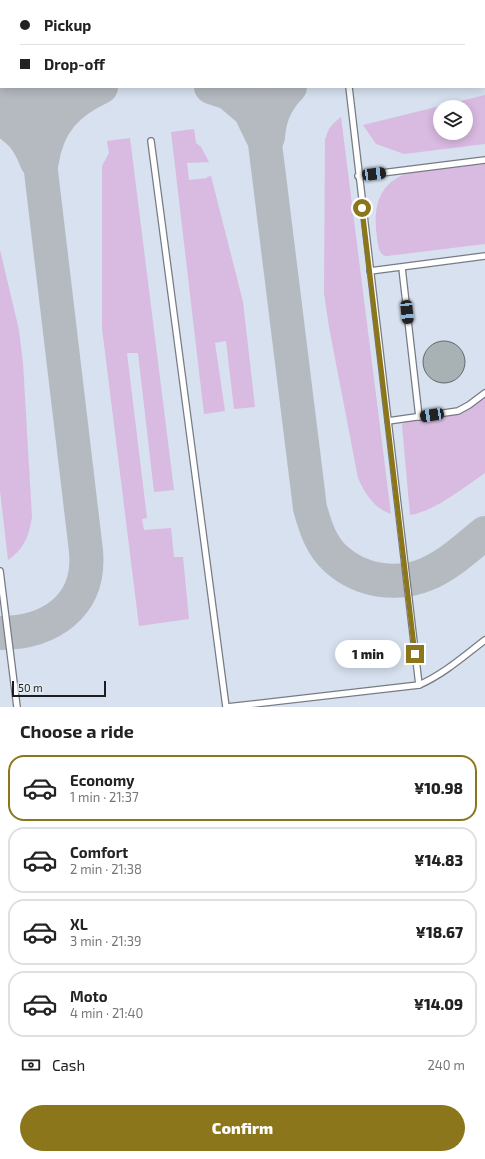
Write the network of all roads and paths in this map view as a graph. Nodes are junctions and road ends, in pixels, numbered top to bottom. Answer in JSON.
{"nodes":[{"id":1,"x":349,"y":88,"type":"edge"},
{"id":2,"x":151,"y":141,"type":"dead end"},
{"id":3,"x":485,"y":160,"type":"edge"},
{"id":4,"x":358,"y":176,"type":"junction"},
{"id":5,"x":485,"y":256,"type":"edge"},
{"id":6,"x":402,"y":268,"type":"junction"},
{"id":7,"x":370,"y":271,"type":"junction"},
{"id":8,"x":485,"y":393,"type":"edge"},
{"id":9,"x":419,"y":417,"type":"junction"},
{"id":10,"x":388,"y":421,"type":"junction"},
{"id":11,"x":0,"y":571,"type":"edge"},
{"id":12,"x":485,"y":640,"type":"edge"},
{"id":13,"x":419,"y":685,"type":"junction"},
{"id":14,"x":17,"y":707,"type":"edge"},
{"id":15,"x":226,"y":707,"type":"edge"}],
"edges":[{"from":1,"to":4,"type":"lane"},
{"from":2,"to":15,"type":"lane"},
{"from":3,"to":4,"type":"lane"},
{"from":4,"to":7,"type":"lane"},
{"from":5,"to":6,"type":"lane"},
{"from":6,"to":7,"type":"lane"},
{"from":6,"to":9,"type":"lane"},
{"from":7,"to":10,"type":"lane"},
{"from":8,"to":9,"type":"lane"},
{"from":9,"to":10,"type":"lane"},
{"from":10,"to":13,"type":"lane"},
{"from":11,"to":14,"type":"lane"},
{"from":12,"to":13,"type":"lane"},
{"from":13,"to":15,"type":"lane"}]}
